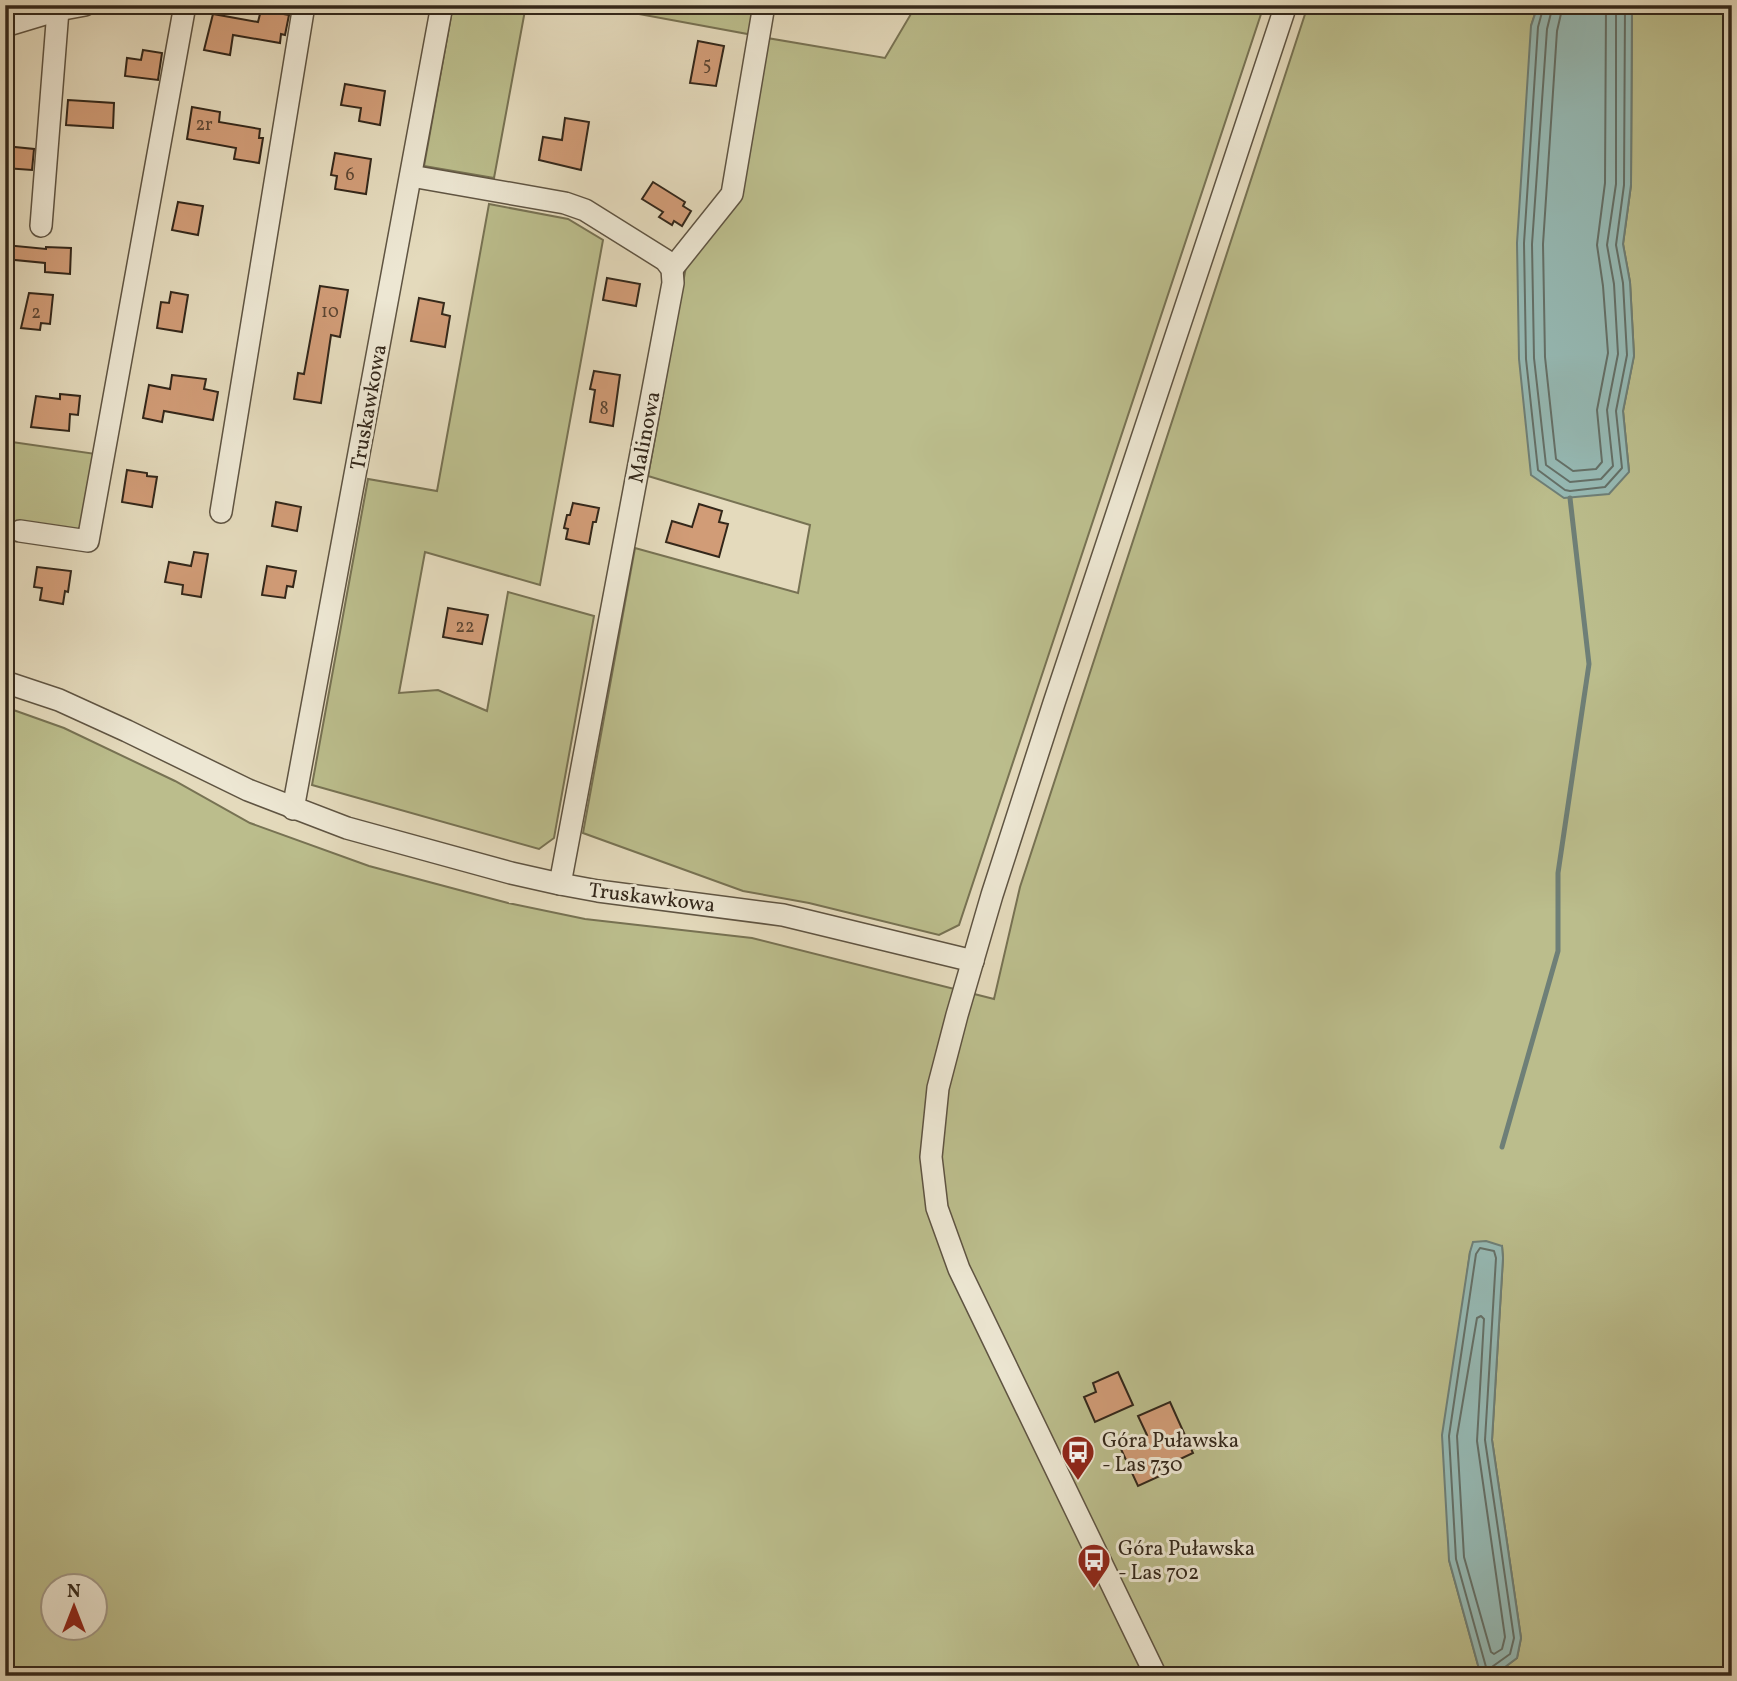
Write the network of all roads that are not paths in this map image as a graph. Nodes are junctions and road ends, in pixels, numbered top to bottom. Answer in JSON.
{"nodes":[{"id":1,"x":85,"y":5,"type":"edge"},
{"id":2,"x":186,"y":5,"type":"edge"},
{"id":3,"x":304,"y":5,"type":"edge"},
{"id":4,"x":442,"y":5,"type":"edge"},
{"id":5,"x":764,"y":5,"type":"edge"},
{"id":6,"x":1286,"y":5,"type":"edge"},
{"id":7,"x":57,"y":8,"type":"edge"},
{"id":8,"x":5,"y":26,"type":"edge"},
{"id":9,"x":411,"y":176,"type":"junction"},
{"id":10,"x":41,"y":226,"type":"dead end"},
{"id":11,"x":672,"y":270,"type":"junction"},
{"id":12,"x":220,"y":512,"type":"dead end"},
{"id":13,"x":20,"y":531,"type":"dead end"},
{"id":14,"x":5,"y":682,"type":"edge"},
{"id":15,"x":293,"y":809,"type":"junction"},
{"id":16,"x":560,"y":884,"type":"junction"},
{"id":17,"x":973,"y":961,"type":"junction"},
{"id":18,"x":1156,"y":1676,"type":"edge"}],
"edges":[{"from":1,"to":7,"type":"street"},
{"from":2,"to":13,"type":"street"},
{"from":3,"to":12,"type":"street"},
{"from":4,"to":9,"type":"street","name":"Truskawkowa"},
{"from":5,"to":11,"type":"street"},
{"from":6,"to":17,"type":"street"},
{"from":7,"to":8,"type":"street"},
{"from":7,"to":10,"type":"street"},
{"from":9,"to":11,"type":"street"},
{"from":9,"to":15,"type":"street","name":"Truskawkowa"},
{"from":11,"to":16,"type":"street","name":"Malinowa"},
{"from":14,"to":15,"type":"street","name":"Truskawkowa"},
{"from":15,"to":16,"type":"street","name":"Truskawkowa"},
{"from":16,"to":17,"type":"street","name":"Truskawkowa"},
{"from":17,"to":18,"type":"street"}]}
